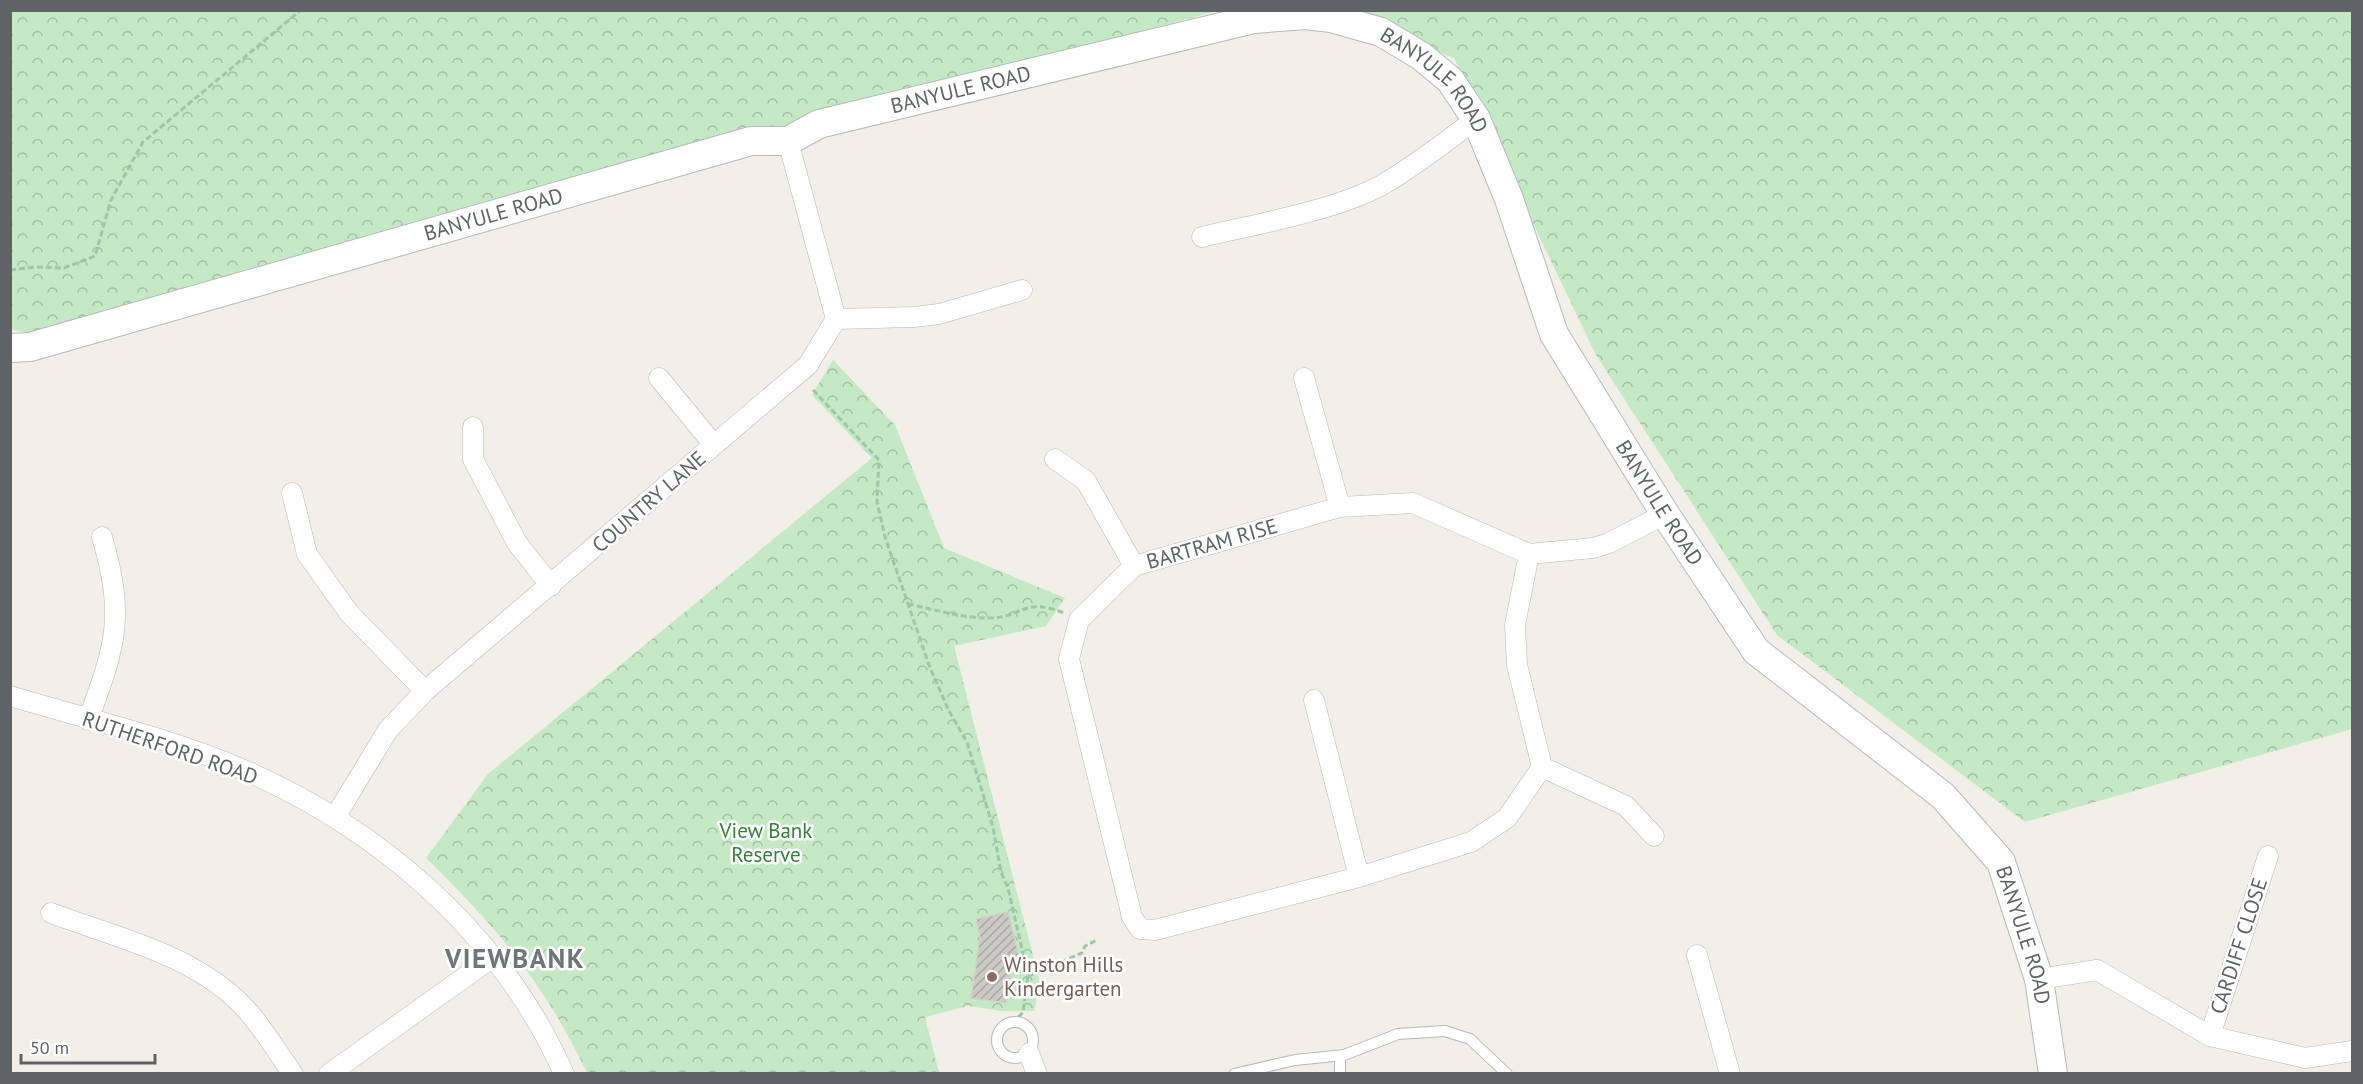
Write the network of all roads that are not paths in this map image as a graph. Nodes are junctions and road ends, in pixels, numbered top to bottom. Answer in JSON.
{"nodes":[{"id":1,"x":1305,"y":13,"type":"edge"},
{"id":2,"x":1476,"y":119,"type":"junction"},
{"id":3,"x":788,"y":141,"type":"junction"},
{"id":4,"x":1202,"y":237,"type":"dead end"},
{"id":5,"x":1022,"y":290,"type":"dead end"},
{"id":6,"x":836,"y":319,"type":"junction"},
{"id":7,"x":10,"y":348,"type":"edge"},
{"id":8,"x":659,"y":378,"type":"dead end"},
{"id":9,"x":1304,"y":378,"type":"dead end"},
{"id":10,"x":473,"y":427,"type":"dead end"},
{"id":11,"x":714,"y":445,"type":"junction"},
{"id":12,"x":1055,"y":459,"type":"dead end"},
{"id":13,"x":292,"y":493,"type":"dead end"},
{"id":14,"x":1341,"y":507,"type":"junction"},
{"id":15,"x":1665,"y":514,"type":"junction"},
{"id":16,"x":102,"y":537,"type":"dead end"},
{"id":17,"x":1529,"y":554,"type":"junction"},
{"id":18,"x":1134,"y":566,"type":"junction"},
{"id":19,"x":551,"y":586,"type":"junction"},
{"id":20,"x":425,"y":692,"type":"junction"},
{"id":21,"x":10,"y":696,"type":"edge"},
{"id":22,"x":1314,"y":700,"type":"dead end"},
{"id":23,"x":88,"y":720,"type":"junction"},
{"id":24,"x":1542,"y":767,"type":"junction"},
{"id":25,"x":335,"y":816,"type":"junction"},
{"id":26,"x":1654,"y":836,"type":"dead end"},
{"id":27,"x":2268,"y":856,"type":"dead end"},
{"id":28,"x":1359,"y":877,"type":"junction"},
{"id":29,"x":51,"y":913,"type":"dead end"},
{"id":30,"x":1697,"y":954,"type":"dead end"},
{"id":31,"x":493,"y":957,"type":"junction"},
{"id":32,"x":2039,"y":979,"type":"junction"},
{"id":33,"x":2210,"y":1036,"type":"junction"},
{"id":34,"x":2352,"y":1051,"type":"edge"},
{"id":35,"x":1029,"y":1053,"type":"junction"},
{"id":36,"x":1340,"y":1056,"type":"junction"},
{"id":37,"x":333,"y":1072,"type":"edge"},
{"id":38,"x":292,"y":1074,"type":"edge"},
{"id":39,"x":564,"y":1074,"type":"edge"},
{"id":40,"x":1036,"y":1074,"type":"edge"},
{"id":41,"x":1234,"y":1074,"type":"edge"},
{"id":42,"x":1340,"y":1074,"type":"edge"},
{"id":43,"x":1507,"y":1074,"type":"edge"},
{"id":44,"x":1730,"y":1074,"type":"edge"},
{"id":45,"x":2053,"y":1074,"type":"edge"}],
"edges":[{"from":1,"to":2,"type":"street","name":"BANYULE ROAD"},
{"from":1,"to":3,"type":"street","name":"BANYULE ROAD"},
{"from":2,"to":4,"type":"street"},
{"from":2,"to":15,"type":"street","name":"BANYULE ROAD"},
{"from":3,"to":6,"type":"street"},
{"from":3,"to":7,"type":"street","name":"BANYULE ROAD"},
{"from":5,"to":6,"type":"street"},
{"from":6,"to":11,"type":"street","name":"COUNTRY LANE"},
{"from":8,"to":11,"type":"street"},
{"from":9,"to":14,"type":"street"},
{"from":10,"to":19,"type":"street"},
{"from":11,"to":19,"type":"street","name":"COUNTRY LANE"},
{"from":12,"to":18,"type":"street"},
{"from":13,"to":20,"type":"street"},
{"from":14,"to":17,"type":"street","name":"BARTRAM RISE"},
{"from":14,"to":18,"type":"street","name":"BARTRAM RISE"},
{"from":15,"to":17,"type":"street","name":"BARTRAM RISE"},
{"from":15,"to":32,"type":"street","name":"BANYULE ROAD"},
{"from":16,"to":23,"type":"street"},
{"from":17,"to":24,"type":"street"},
{"from":18,"to":28,"type":"street","name":"BARTRAM RISE"},
{"from":19,"to":20,"type":"street","name":"COUNTRY LANE"},
{"from":20,"to":25,"type":"street","name":"COUNTRY LANE"},
{"from":21,"to":23,"type":"street","name":"RUTHERFORD ROAD"},
{"from":22,"to":28,"type":"street"},
{"from":23,"to":25,"type":"street","name":"RUTHERFORD ROAD"},
{"from":24,"to":26,"type":"street"},
{"from":24,"to":28,"type":"street"},
{"from":25,"to":31,"type":"street","name":"RUTHERFORD ROAD"},
{"from":27,"to":33,"type":"street","name":"CARDIFF CLOSE"},
{"from":29,"to":38,"type":"street"},
{"from":30,"to":44,"type":"street"},
{"from":31,"to":37,"type":"street"},
{"from":31,"to":39,"type":"street","name":"RUTHERFORD ROAD"},
{"from":32,"to":33,"type":"street"},
{"from":32,"to":45,"type":"street","name":"BANYULE ROAD"},
{"from":33,"to":34,"type":"street"},
{"from":35,"to":35,"type":"lane"},
{"from":35,"to":40,"type":"street"},
{"from":36,"to":41,"type":"lane"},
{"from":36,"to":42,"type":"lane"},
{"from":36,"to":43,"type":"lane"}]}
